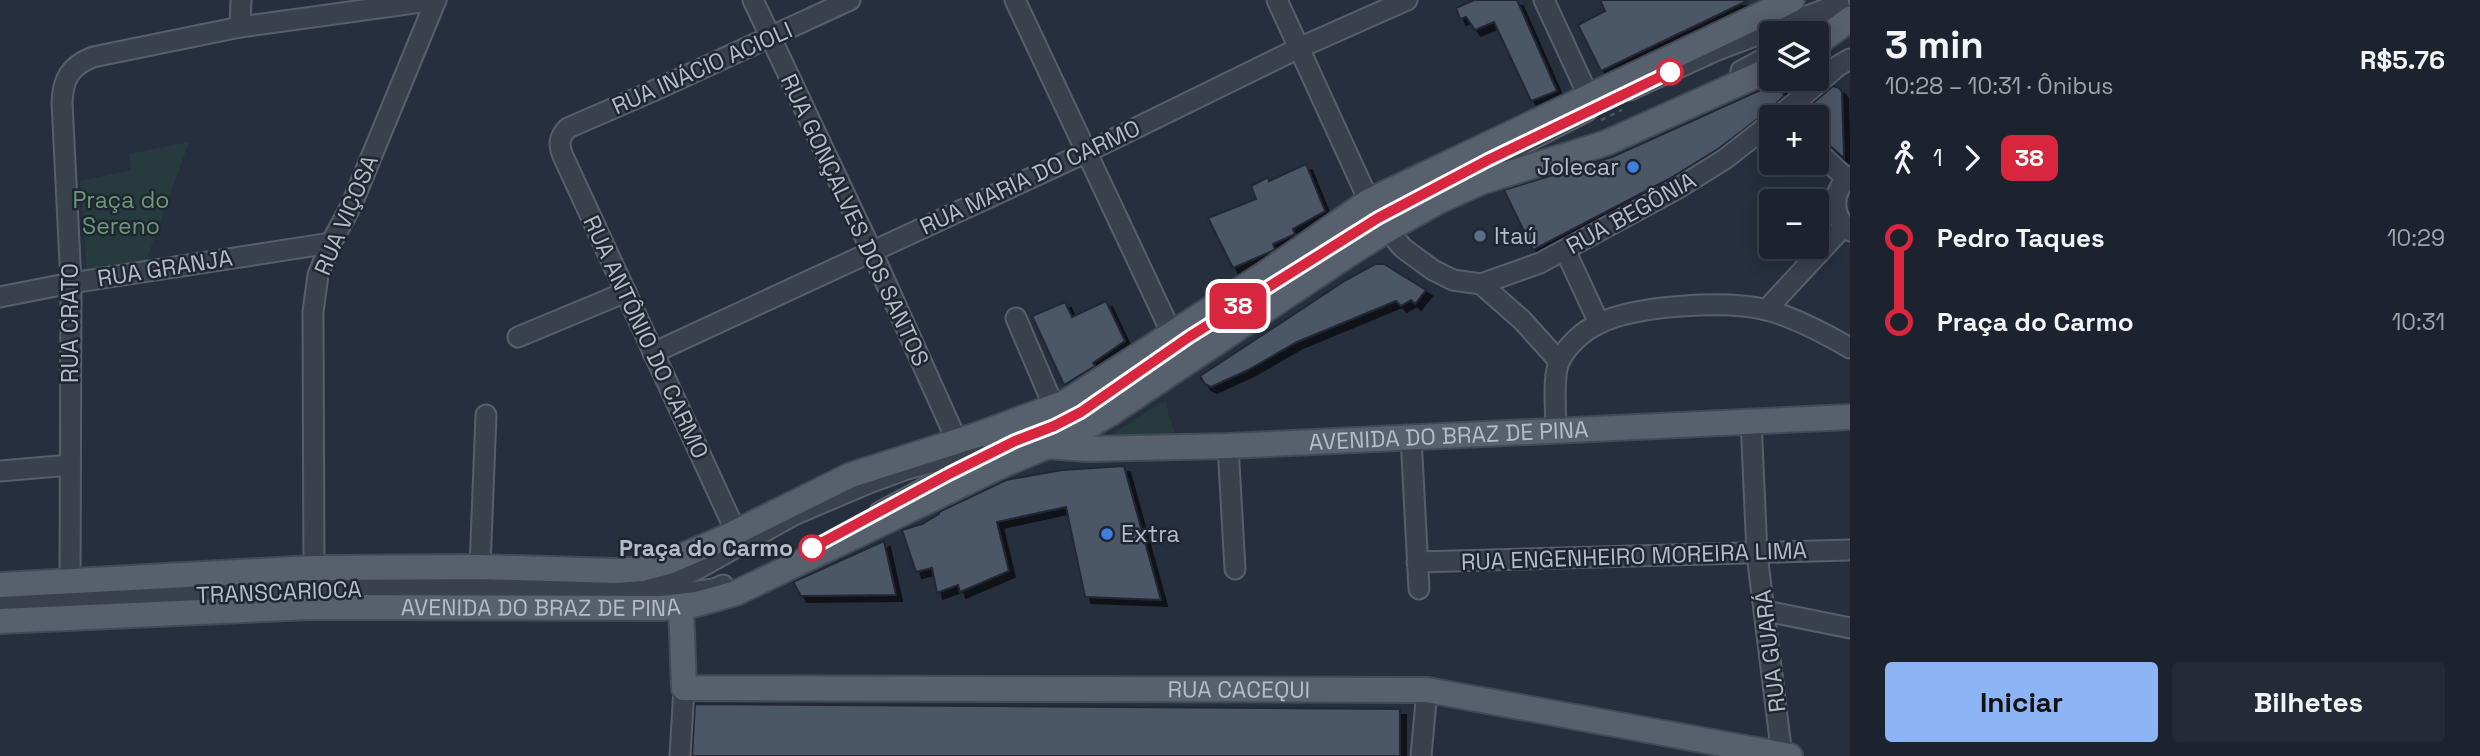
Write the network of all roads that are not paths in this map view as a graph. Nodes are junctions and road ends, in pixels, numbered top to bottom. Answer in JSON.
{"nodes":[{"id":1,"x":241,"y":0,"type":"edge"},
{"id":2,"x":436,"y":0,"type":"edge"},
{"id":3,"x":753,"y":0,"type":"edge"},
{"id":4,"x":850,"y":0,"type":"edge"},
{"id":5,"x":1015,"y":0,"type":"edge"},
{"id":6,"x":1277,"y":0,"type":"edge"},
{"id":7,"x":1407,"y":0,"type":"edge"},
{"id":8,"x":1544,"y":0,"type":"edge"},
{"id":9,"x":1792,"y":0,"type":"edge"},
{"id":10,"x":1757,"y":8,"type":"edge"},
{"id":11,"x":1845,"y":8,"type":"edge"},
{"id":12,"x":1823,"y":21,"type":"edge"},
{"id":13,"x":240,"y":27,"type":"junction"},
{"id":14,"x":1829,"y":28,"type":"edge"},
{"id":15,"x":770,"y":38,"type":"junction"},
{"id":16,"x":1298,"y":48,"type":"junction"},
{"id":17,"x":1850,"y":59,"type":"edge"},
{"id":18,"x":1759,"y":61,"type":"edge"},
{"id":19,"x":1759,"y":74,"type":"edge"},
{"id":20,"x":1588,"y":95,"type":"junction"},
{"id":21,"x":1792,"y":105,"type":"edge"},
{"id":22,"x":1759,"y":132,"type":"edge"},
{"id":23,"x":559,"y":141,"type":"joint"},
{"id":24,"x":1087,"y":152,"type":"junction"},
{"id":25,"x":1488,"y":160,"type":"junction"},
{"id":26,"x":1829,"y":161,"type":"edge"},
{"id":27,"x":1848,"y":177,"type":"edge"},
{"id":28,"x":1378,"y":216,"type":"junction"},
{"id":29,"x":1847,"y":229,"type":"edge"},
{"id":30,"x":331,"y":243,"type":"junction"},
{"id":31,"x":1565,"y":250,"type":"junction"},
{"id":32,"x":872,"y":252,"type":"junction"},
{"id":33,"x":71,"y":283,"type":"junction"},
{"id":34,"x":1481,"y":284,"type":"junction"},
{"id":35,"x":626,"y":292,"type":"junction"},
{"id":36,"x":0,"y":297,"type":"edge"},
{"id":37,"x":1766,"y":310,"type":"junction"},
{"id":38,"x":1016,"y":318,"type":"dead end"},
{"id":39,"x":1599,"y":323,"type":"junction"},
{"id":40,"x":1172,"y":334,"type":"junction"},
{"id":41,"x":517,"y":338,"type":"dead end"},
{"id":42,"x":1850,"y":348,"type":"edge"},
{"id":43,"x":653,"y":353,"type":"junction"},
{"id":44,"x":1559,"y":361,"type":"junction"},
{"id":45,"x":1054,"y":407,"type":"junction"},
{"id":46,"x":486,"y":415,"type":"dead end"},
{"id":47,"x":1850,"y":417,"type":"edge"},
{"id":48,"x":1751,"y":420,"type":"junction"},
{"id":49,"x":1556,"y":429,"type":"junction"},
{"id":50,"x":968,"y":437,"type":"junction"},
{"id":51,"x":1411,"y":437,"type":"junction"},
{"id":52,"x":1015,"y":441,"type":"junction"},
{"id":53,"x":1047,"y":446,"type":"junction"},
{"id":54,"x":1228,"y":446,"type":"junction"},
{"id":55,"x":70,"y":465,"type":"junction"},
{"id":56,"x":0,"y":471,"type":"edge"},
{"id":57,"x":736,"y":532,"type":"junction"},
{"id":58,"x":1850,"y":550,"type":"edge"},
{"id":59,"x":1757,"y":554,"type":"junction"},
{"id":60,"x":1417,"y":562,"type":"junction"},
{"id":61,"x":314,"y":568,"type":"junction"},
{"id":62,"x":480,"y":568,"type":"junction"},
{"id":63,"x":1235,"y":569,"type":"dead end"},
{"id":64,"x":70,"y":580,"type":"junction"},
{"id":65,"x":0,"y":585,"type":"edge"},
{"id":66,"x":642,"y":589,"type":"junction"},
{"id":67,"x":1419,"y":589,"type":"dead end"},
{"id":68,"x":0,"y":605,"type":"edge"},
{"id":69,"x":681,"y":606,"type":"junction"},
{"id":70,"x":1766,"y":611,"type":"junction"},
{"id":71,"x":0,"y":621,"type":"edge"},
{"id":72,"x":1850,"y":628,"type":"edge"},
{"id":73,"x":684,"y":688,"type":"junction"},
{"id":74,"x":1427,"y":690,"type":"junction"},
{"id":75,"x":1785,"y":755,"type":"edge"},
{"id":76,"x":680,"y":756,"type":"edge"},
{"id":77,"x":1421,"y":756,"type":"edge"}],
"edges":[{"from":1,"to":13,"type":"street"},
{"from":2,"to":13,"type":"street"},
{"from":2,"to":30,"type":"street","name":"RUA VIÇOSA"},
{"from":3,"to":15,"type":"street","name":"RUA GONÇALVES DOS SANTOS"},
{"from":4,"to":15,"type":"street","name":"RUA INÁCIO ACIOLI"},
{"from":5,"to":24,"type":"street"},
{"from":6,"to":16,"type":"street"},
{"from":7,"to":16,"type":"street","name":"RUA MARIA DO CARMO"},
{"from":8,"to":20,"type":"street"},
{"from":9,"to":10,"type":"main road"},
{"from":10,"to":20,"type":"main road"},
{"from":11,"to":12,"type":"street"},
{"from":11,"to":14,"type":"main road"},
{"from":11,"to":25,"type":"street","name":"TRANSCARIOCA"},
{"from":13,"to":33,"type":"street","name":"RUA CRATO"},
{"from":15,"to":23,"type":"street","name":"RUA INÁCIO ACIOLI"},
{"from":15,"to":32,"type":"street","name":"RUA GONÇALVES DOS SANTOS"},
{"from":16,"to":24,"type":"street","name":"RUA MARIA DO CARMO"},
{"from":16,"to":28,"type":"street"},
{"from":17,"to":21,"type":"street","name":"RUA BEGÔNIA"},
{"from":18,"to":25,"type":"street","name":"TRANSCARIOCA"},
{"from":19,"to":28,"type":"main road"},
{"from":20,"to":28,"type":"main road"},
{"from":22,"to":31,"type":"street","name":"RUA BEGÔNIA"},
{"from":23,"to":35,"type":"street","name":"RUA ANTÔNIO DO CARMO"},
{"from":24,"to":32,"type":"street","name":"RUA MARIA DO CARMO"},
{"from":24,"to":40,"type":"street"},
{"from":25,"to":28,"type":"street","name":"TRANSCARIOCA"},
{"from":26,"to":27,"type":"street"},
{"from":27,"to":29,"type":"street"},
{"from":28,"to":34,"type":"street"},
{"from":28,"to":40,"type":"main road"},
{"from":28,"to":52,"type":"street","name":"TRANSCARIOCA"},
{"from":28,"to":53,"type":"main road"},
{"from":29,"to":37,"type":"street"},
{"from":30,"to":33,"type":"street","name":"RUA GRANJA"},
{"from":30,"to":61,"type":"street","name":"RUA VIÇOSA"},
{"from":31,"to":34,"type":"street","name":"RUA BEGÔNIA"},
{"from":31,"to":39,"type":"street"},
{"from":32,"to":43,"type":"street","name":"RUA MARIA DO CARMO"},
{"from":32,"to":50,"type":"street","name":"RUA GONÇALVES DOS SANTOS"},
{"from":33,"to":36,"type":"street","name":"RUA GRANJA"},
{"from":33,"to":55,"type":"street","name":"RUA CRATO"},
{"from":34,"to":44,"type":"street"},
{"from":35,"to":41,"type":"street"},
{"from":35,"to":43,"type":"street","name":"RUA ANTÔNIO DO CARMO"},
{"from":37,"to":39,"type":"street"},
{"from":37,"to":42,"type":"street"},
{"from":38,"to":45,"type":"street"},
{"from":39,"to":44,"type":"street"},
{"from":40,"to":45,"type":"main road"},
{"from":43,"to":57,"type":"street","name":"RUA ANTÔNIO DO CARMO"},
{"from":44,"to":49,"type":"street"},
{"from":45,"to":50,"type":"main road"},
{"from":46,"to":62,"type":"street"},
{"from":47,"to":48,"type":"main road","name":"AVENIDA DO BRAZ DE PINA"},
{"from":48,"to":49,"type":"main road","name":"AVENIDA DO BRAZ DE PINA"},
{"from":48,"to":59,"type":"street","name":"RUA GUARÁ"},
{"from":49,"to":51,"type":"main road","name":"AVENIDA DO BRAZ DE PINA"},
{"from":50,"to":52,"type":"main road","name":"AVENIDA DO BRAZ DE PINA"},
{"from":50,"to":57,"type":"main road","name":"AVENIDA DO BRAZ DE PINA"},
{"from":51,"to":54,"type":"main road","name":"AVENIDA DO BRAZ DE PINA"},
{"from":51,"to":60,"type":"street"},
{"from":52,"to":53,"type":"main road","name":"AVENIDA DO BRAZ DE PINA"},
{"from":52,"to":66,"type":"street","name":"TRANSCARIOCA"},
{"from":52,"to":66,"type":"street","name":"TRANSCARIOCA"},
{"from":53,"to":54,"type":"main road","name":"AVENIDA DO BRAZ DE PINA"},
{"from":53,"to":69,"type":"main road","name":"AVENIDA DO BRAZ DE PINA"},
{"from":54,"to":63,"type":"street"},
{"from":55,"to":56,"type":"street"},
{"from":55,"to":64,"type":"street","name":"RUA CRATO"},
{"from":57,"to":62,"type":"main road","name":"AVENIDA DO BRAZ DE PINA"},
{"from":58,"to":59,"type":"street","name":"RUA ENGENHEIRO MOREIRA LIMA"},
{"from":59,"to":60,"type":"street","name":"RUA ENGENHEIRO MOREIRA LIMA"},
{"from":59,"to":70,"type":"street","name":"RUA GUARÁ"},
{"from":60,"to":67,"type":"street"},
{"from":61,"to":62,"type":"main road","name":"AVENIDA DO BRAZ DE PINA"},
{"from":61,"to":64,"type":"main road","name":"AVENIDA DO BRAZ DE PINA"},
{"from":64,"to":65,"type":"main road","name":"AVENIDA DO BRAZ DE PINA"},
{"from":66,"to":68,"type":"street","name":"TRANSCARIOCA"},
{"from":69,"to":71,"type":"main road","name":"AVENIDA DO BRAZ DE PINA"},
{"from":69,"to":73,"type":"main road"},
{"from":70,"to":72,"type":"street"},
{"from":70,"to":75,"type":"street","name":"RUA GUARÁ"},
{"from":73,"to":74,"type":"main road","name":"RUA CACEQUI"},
{"from":73,"to":76,"type":"street"},
{"from":74,"to":75,"type":"main road","name":"RUA CACEQUI"},
{"from":74,"to":77,"type":"street"}]}
